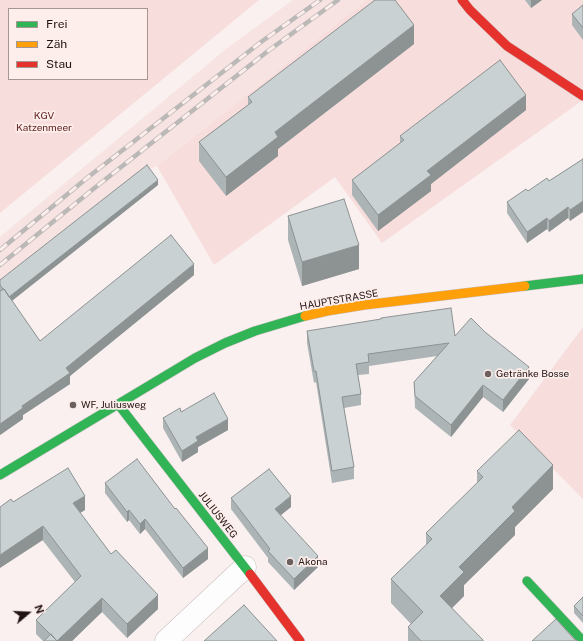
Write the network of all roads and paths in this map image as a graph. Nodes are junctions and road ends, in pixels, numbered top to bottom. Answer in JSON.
{"nodes":[{"id":1,"x":462,"y":0,"type":"edge"},
{"id":2,"x":583,"y":96,"type":"edge"},
{"id":3,"x":583,"y":279,"type":"edge"},
{"id":4,"x":118,"y":404,"type":"junction"},
{"id":5,"x":0,"y":476,"type":"edge"},
{"id":6,"x":245,"y":567,"type":"junction"},
{"id":7,"x":527,"y":581,"type":"dead end"},
{"id":8,"x":583,"y":640,"type":"edge"},
{"id":9,"x":166,"y":641,"type":"edge"},
{"id":10,"x":300,"y":641,"type":"edge"}],
"edges":[{"from":1,"to":2,"type":"street"},
{"from":3,"to":4,"type":"street","name":"HAUPTSTRASSE"},
{"from":4,"to":5,"type":"street","name":"HAUPTSTRASSE"},
{"from":4,"to":6,"type":"street","name":"JULIUSWEG"},
{"from":6,"to":9,"type":"street"},
{"from":6,"to":10,"type":"street","name":"JULIUSWEG"},
{"from":7,"to":8,"type":"street"}]}
